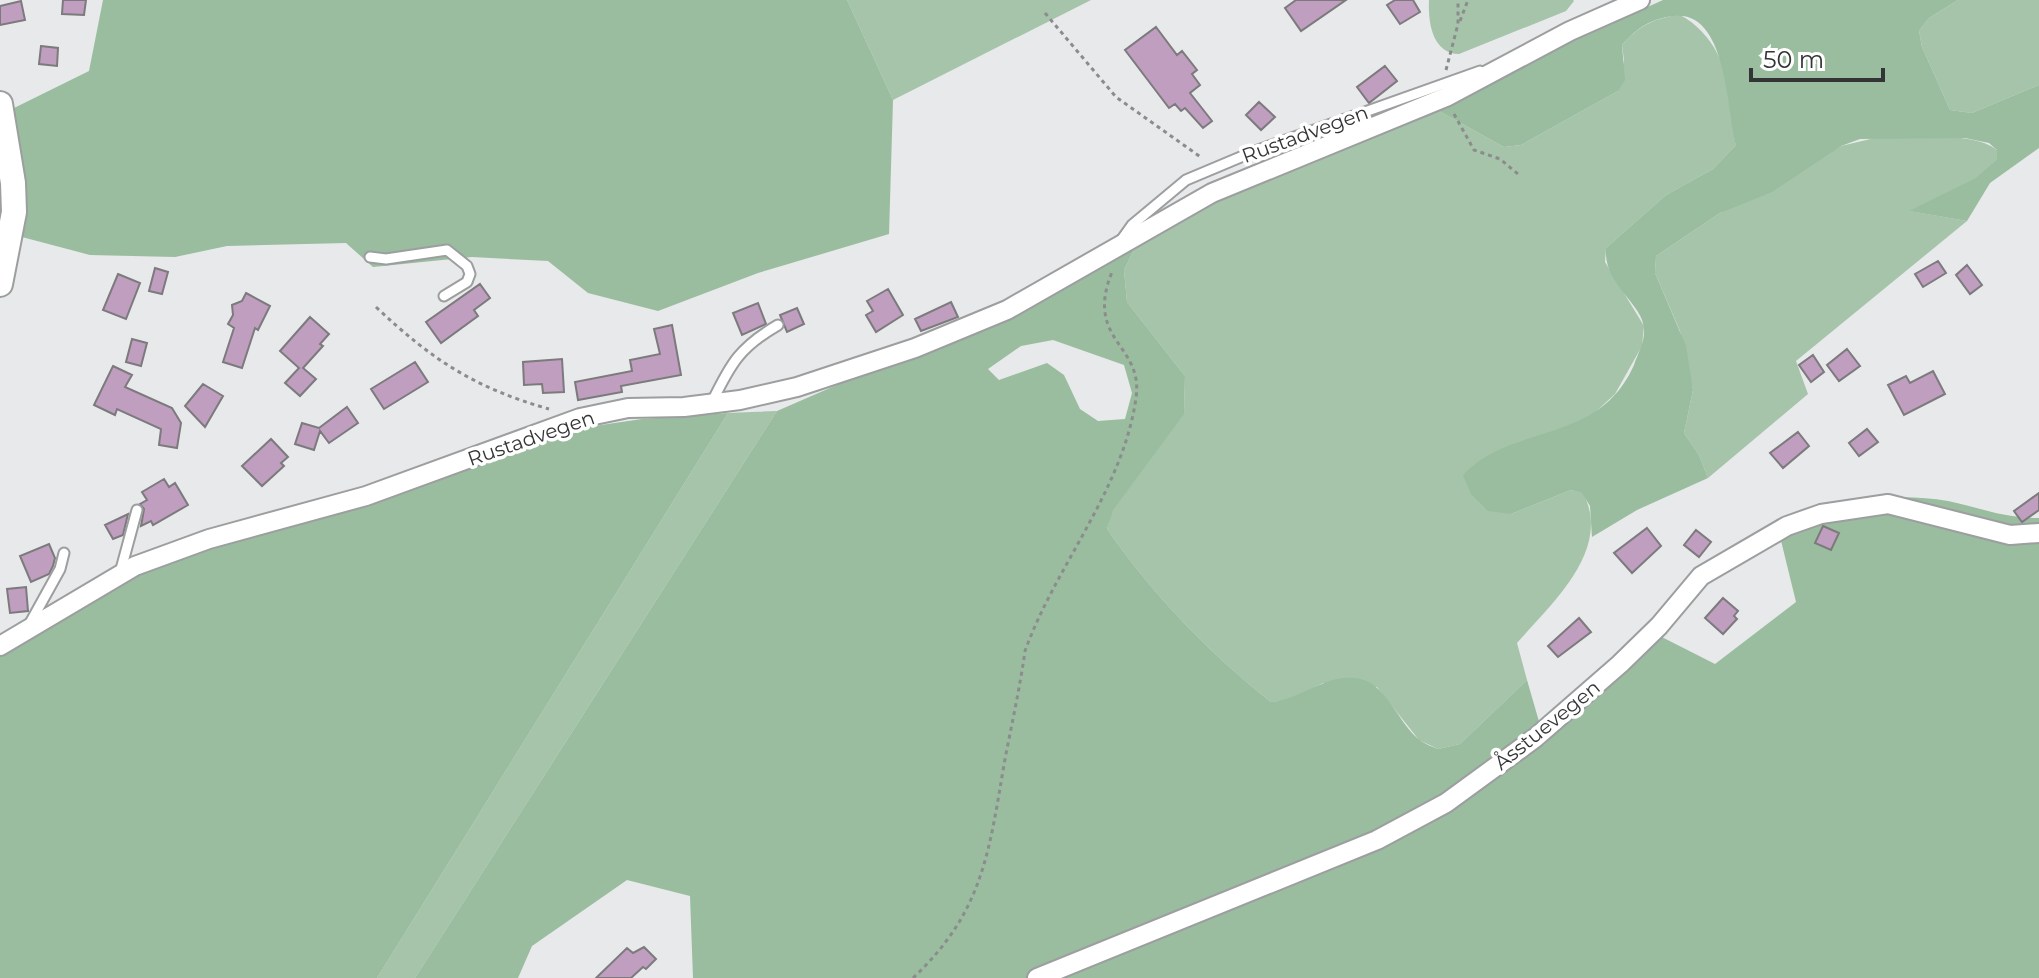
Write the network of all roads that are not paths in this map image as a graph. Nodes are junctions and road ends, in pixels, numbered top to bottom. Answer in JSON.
{"nodes":[{"id":1,"x":1640,"y":0,"type":"edge"},
{"id":2,"x":0,"y":104,"type":"edge"},
{"id":3,"x":370,"y":257,"type":"dead end"},
{"id":4,"x":0,"y":284,"type":"edge"},
{"id":5,"x":444,"y":296,"type":"dead end"},
{"id":6,"x":778,"y":325,"type":"dead end"},
{"id":7,"x":711,"y":404,"type":"junction"},
{"id":8,"x":137,"y":510,"type":"dead end"},
{"id":9,"x":2039,"y":533,"type":"edge"},
{"id":10,"x":64,"y":553,"type":"dead end"},
{"id":11,"x":120,"y":575,"type":"junction"},
{"id":12,"x":25,"y":633,"type":"junction"},
{"id":13,"x":0,"y":646,"type":"edge"},
{"id":14,"x":1037,"y":978,"type":"edge"}],
"edges":[{"from":1,"to":7,"type":"street","name":"Rustadvegen"},
{"from":2,"to":4,"type":"main road"},
{"from":3,"to":5,"type":"lane"},
{"from":6,"to":7,"type":"lane"},
{"from":7,"to":11,"type":"street","name":"Rustadvegen"},
{"from":8,"to":11,"type":"lane"},
{"from":9,"to":14,"type":"street","name":"Åsstuevegen"},
{"from":10,"to":12,"type":"lane"},
{"from":11,"to":12,"type":"street","name":"Rustadvegen"},
{"from":12,"to":13,"type":"street","name":"Rustadvegen"}]}
